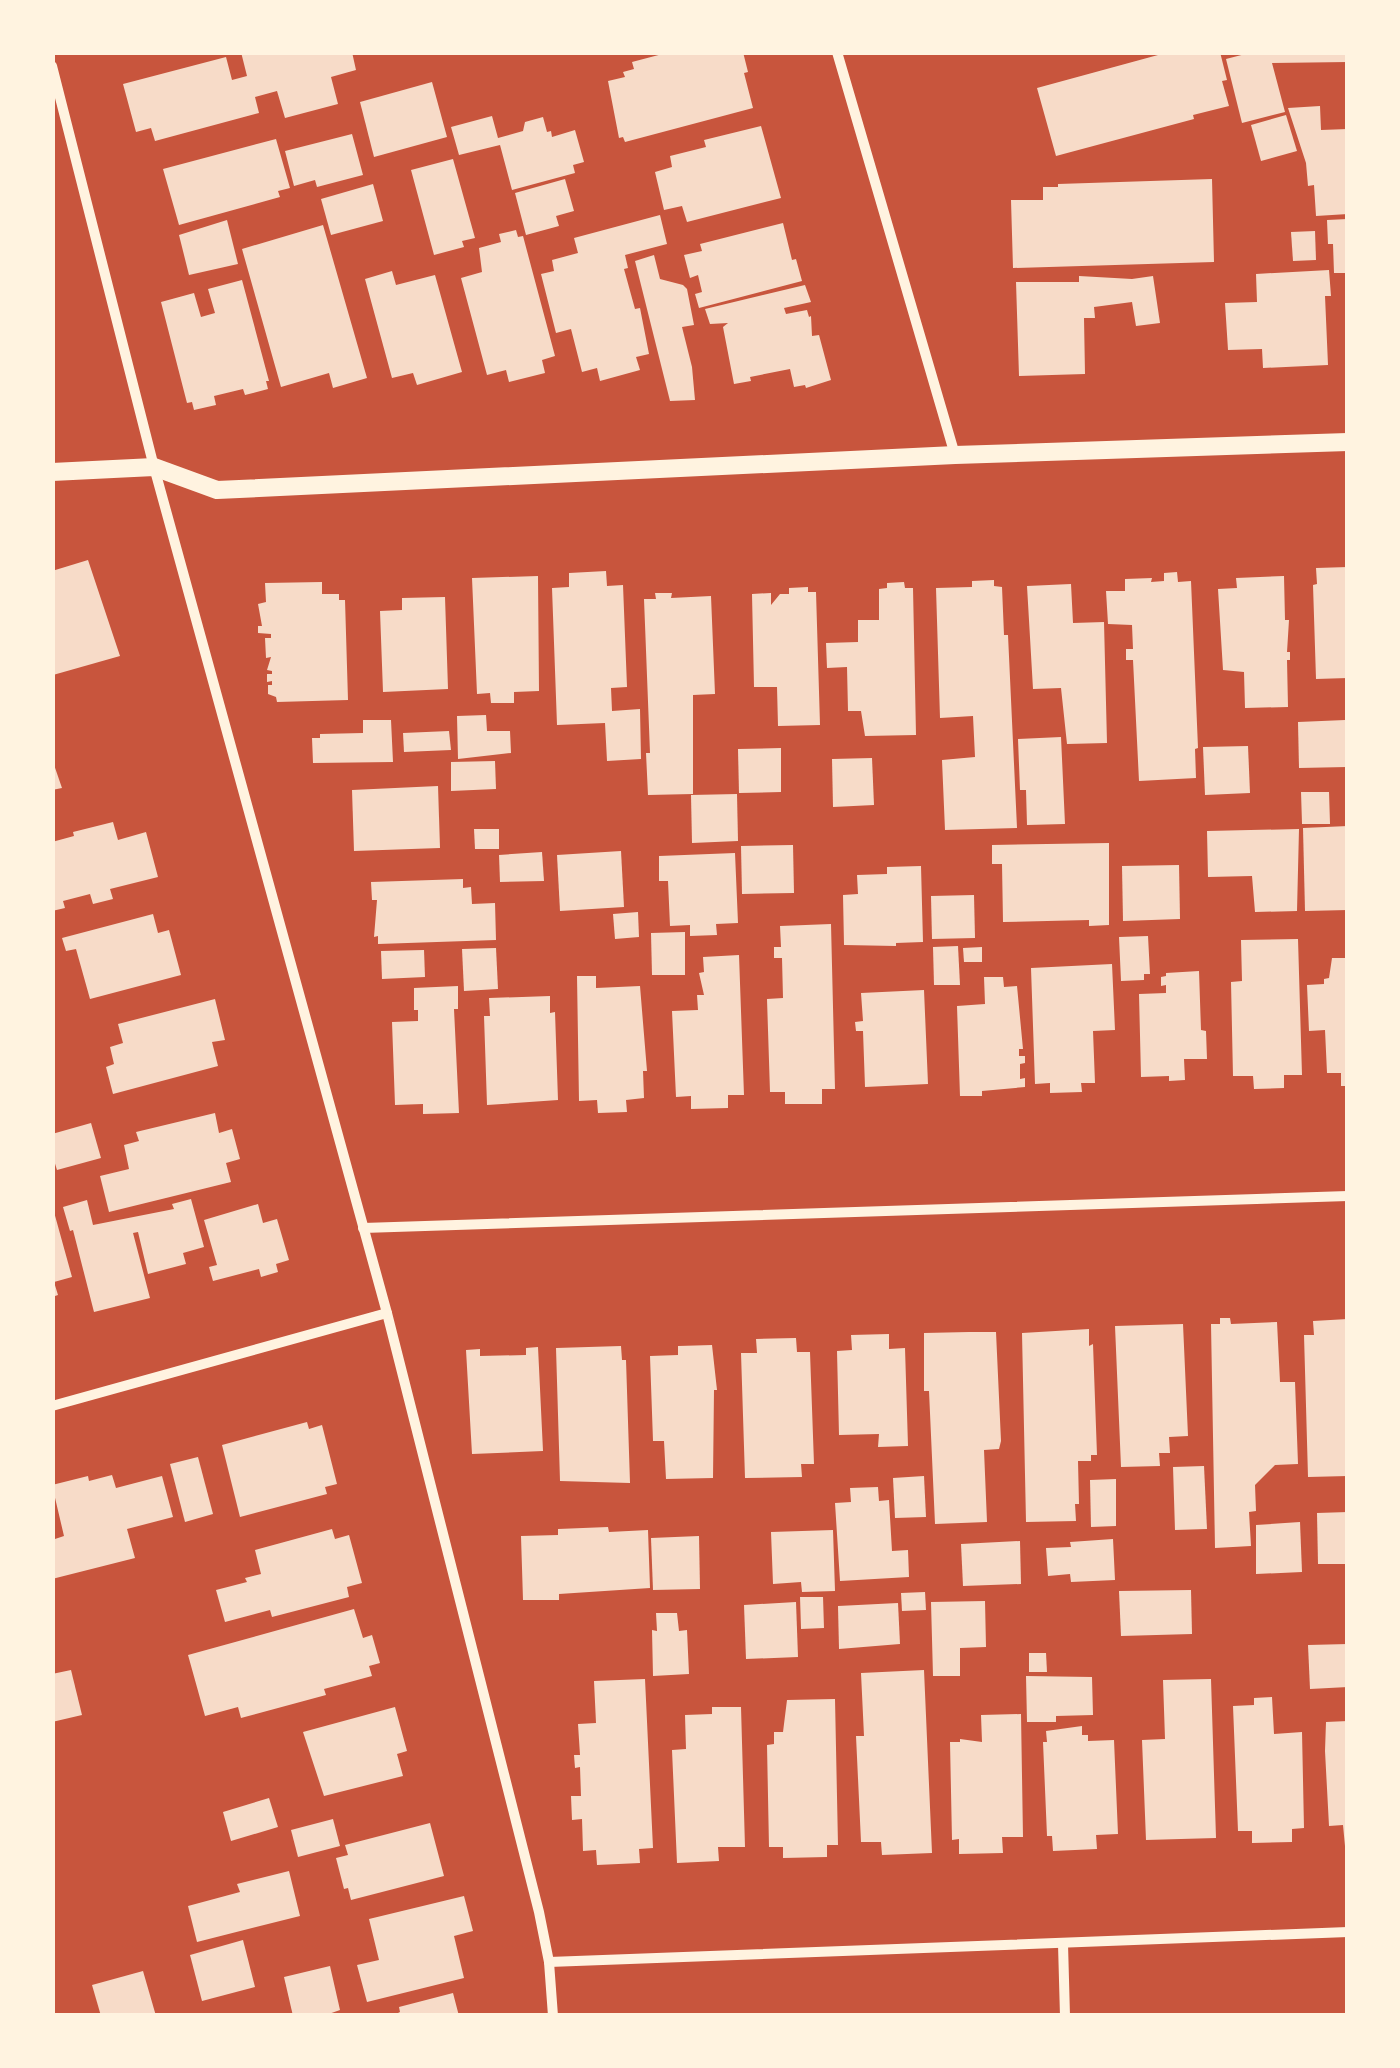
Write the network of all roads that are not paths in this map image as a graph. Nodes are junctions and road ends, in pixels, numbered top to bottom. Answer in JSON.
{"nodes":[{"id":1,"x":837,"y":52,"type":"edge"},
{"id":2,"x":52,"y":66,"type":"edge"},
{"id":3,"x":1348,"y":442,"type":"edge"},
{"id":4,"x":956,"y":455,"type":"junction"},
{"id":5,"x":154,"y":467,"type":"junction"},
{"id":6,"x":52,"y":472,"type":"edge"},
{"id":7,"x":1348,"y":1196,"type":"edge"},
{"id":8,"x":362,"y":1228,"type":"junction"},
{"id":9,"x":387,"y":1313,"type":"junction"},
{"id":10,"x":52,"y":1406,"type":"edge"},
{"id":11,"x":1348,"y":1932,"type":"edge"},
{"id":12,"x":1063,"y":1944,"type":"junction"},
{"id":13,"x":549,"y":1962,"type":"junction"},
{"id":14,"x":552,"y":2016,"type":"edge"},
{"id":15,"x":1065,"y":2016,"type":"edge"}],
"edges":[{"from":1,"to":4,"type":"street"},
{"from":2,"to":5,"type":"street"},
{"from":3,"to":4,"type":"street"},
{"from":4,"to":5,"type":"street"},
{"from":5,"to":6,"type":"street"},
{"from":5,"to":8,"type":"street"},
{"from":7,"to":8,"type":"street"},
{"from":8,"to":9,"type":"street"},
{"from":9,"to":10,"type":"street"},
{"from":9,"to":13,"type":"street"},
{"from":11,"to":12,"type":"street"},
{"from":12,"to":13,"type":"street"},
{"from":12,"to":15,"type":"street"},
{"from":13,"to":14,"type":"street"}]}
